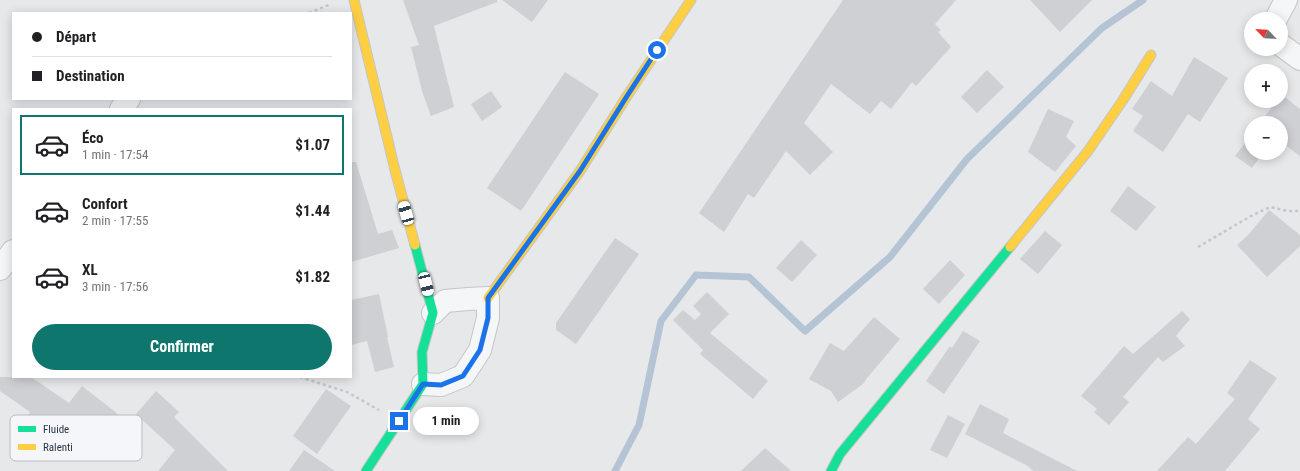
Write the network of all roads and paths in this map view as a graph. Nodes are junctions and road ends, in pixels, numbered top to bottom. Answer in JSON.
{"nodes":[{"id":1,"x":354,"y":0,"type":"edge"},
{"id":2,"x":691,"y":0,"type":"edge"},
{"id":3,"x":1286,"y":0,"type":"edge"},
{"id":4,"x":336,"y":3,"type":"dead end"},
{"id":5,"x":312,"y":12,"type":"edge"},
{"id":6,"x":1280,"y":12,"type":"edge"},
{"id":7,"x":1288,"y":50,"type":"edge"},
{"id":8,"x":1151,"y":55,"type":"dead end"},
{"id":9,"x":1300,"y":59,"type":"edge"},
{"id":10,"x":128,"y":100,"type":"edge"},
{"id":11,"x":122,"y":108,"type":"edge"},
{"id":12,"x":1300,"y":211,"type":"edge"},
{"id":13,"x":1198,"y":247,"type":"dead end"},
{"id":14,"x":12,"y":252,"type":"edge"},
{"id":15,"x":0,"y":269,"type":"edge"},
{"id":16,"x":488,"y":298,"type":"junction"},
{"id":17,"x":433,"y":313,"type":"junction"},
{"id":18,"x":303,"y":378,"type":"edge"},
{"id":19,"x":423,"y":384,"type":"junction"},
{"id":20,"x":399,"y":421,"type":"junction"},
{"id":21,"x":366,"y":471,"type":"edge"},
{"id":22,"x":831,"y":471,"type":"edge"}],
"edges":[{"from":1,"to":17,"type":"street"},
{"from":2,"to":16,"type":"street"},
{"from":3,"to":6,"type":"street"},
{"from":4,"to":5,"type":"path"},
{"from":7,"to":9,"type":"street"},
{"from":8,"to":22,"type":"street"},
{"from":10,"to":11,"type":"street"},
{"from":12,"to":13,"type":"path"},
{"from":14,"to":15,"type":"street"},
{"from":16,"to":17,"type":"street"},
{"from":16,"to":19,"type":"street"},
{"from":17,"to":19,"type":"street"},
{"from":18,"to":20,"type":"path"},
{"from":19,"to":20,"type":"street"},
{"from":20,"to":21,"type":"street"}]}
